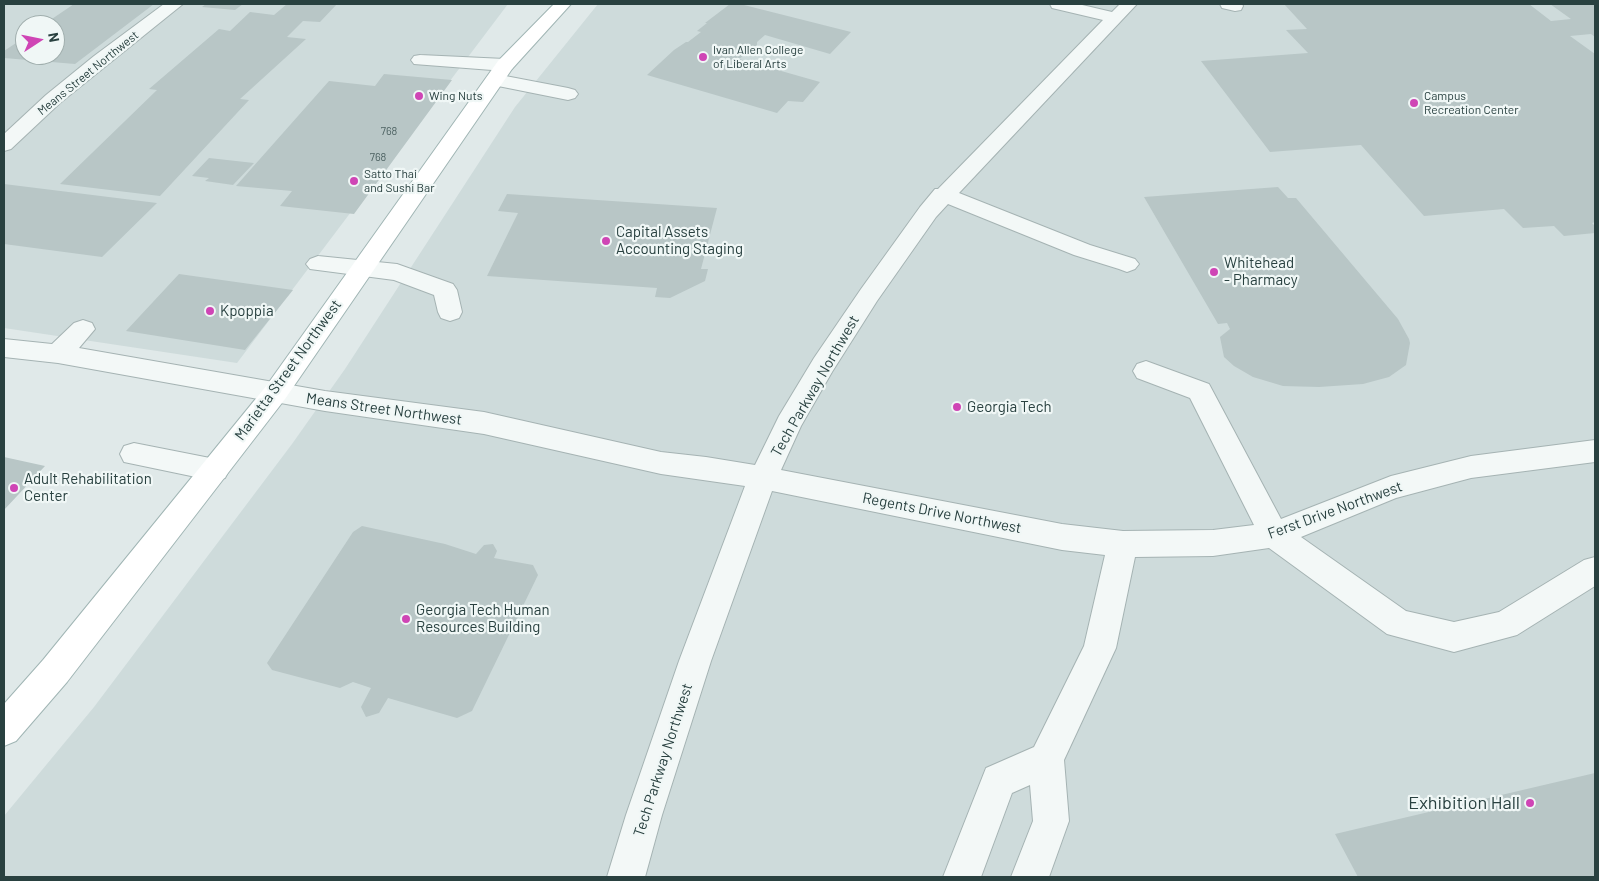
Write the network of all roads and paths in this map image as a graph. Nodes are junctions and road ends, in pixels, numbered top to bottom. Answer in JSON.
{"nodes":[{"id":1,"x":175,"y":4,"type":"edge"},
{"id":2,"x":563,"y":4,"type":"edge"},
{"id":3,"x":1058,"y":4,"type":"edge"},
{"id":4,"x":1129,"y":4,"type":"edge"},
{"id":5,"x":1115,"y":18,"type":"junction"},
{"id":6,"x":420,"y":60,"type":"dead end"},
{"id":7,"x":500,"y":73,"type":"junction"},
{"id":8,"x":568,"y":94,"type":"dead end"},
{"id":9,"x":30,"y":97,"type":"dead end"},
{"id":10,"x":53,"y":99,"type":"junction"},
{"id":11,"x":4,"y":145,"type":"edge"},
{"id":12,"x":943,"y":194,"type":"junction"},
{"id":13,"x":318,"y":264,"type":"dead end"},
{"id":14,"x":1127,"y":264,"type":"dead end"},
{"id":15,"x":361,"y":269,"type":"junction"},
{"id":16,"x":450,"y":312,"type":"dead end"},
{"id":17,"x":83,"y":329,"type":"dead end"},
{"id":18,"x":4,"y":348,"type":"edge"},
{"id":19,"x":58,"y":354,"type":"junction"},
{"id":20,"x":1146,"y":371,"type":"dead end"},
{"id":21,"x":276,"y":392,"type":"junction"},
{"id":22,"x":1595,"y":452,"type":"edge"},
{"id":23,"x":134,"y":454,"type":"dead end"},
{"id":24,"x":214,"y":470,"type":"junction"},
{"id":25,"x":762,"y":479,"type":"junction"},
{"id":26,"x":1274,"y":535,"type":"junction"},
{"id":27,"x":1123,"y":544,"type":"junction"},
{"id":28,"x":1595,"y":570,"type":"edge"},
{"id":29,"x":4,"y":729,"type":"edge"},
{"id":30,"x":1046,"y":759,"type":"junction"},
{"id":31,"x":626,"y":877,"type":"edge"},
{"id":32,"x":962,"y":877,"type":"edge"},
{"id":33,"x":1030,"y":877,"type":"edge"}],
"edges":[{"from":1,"to":10,"type":"street","name":"Means Street Northwest"},
{"from":2,"to":7,"type":"main road","name":"Marietta Street Northwest"},
{"from":3,"to":5,"type":"street"},
{"from":4,"to":5,"type":"street","name":"Tech Parkway Northwest"},
{"from":5,"to":12,"type":"street","name":"Tech Parkway Northwest"},
{"from":6,"to":7,"type":"street"},
{"from":7,"to":8,"type":"street"},
{"from":7,"to":15,"type":"main road","name":"Marietta Street Northwest"},
{"from":9,"to":10,"type":"street"},
{"from":10,"to":11,"type":"street","name":"Means Street Northwest"},
{"from":12,"to":14,"type":"street"},
{"from":12,"to":25,"type":"street","name":"Tech Parkway Northwest"},
{"from":13,"to":15,"type":"street"},
{"from":15,"to":16,"type":"street"},
{"from":15,"to":21,"type":"main road","name":"Marietta Street Northwest"},
{"from":17,"to":19,"type":"street"},
{"from":18,"to":19,"type":"street","name":"Means Street Northwest"},
{"from":19,"to":21,"type":"street","name":"Means Street Northwest"},
{"from":20,"to":26,"type":"street"},
{"from":21,"to":24,"type":"main road","name":"Marietta Street Northwest"},
{"from":21,"to":25,"type":"street","name":"Means Street Northwest"},
{"from":22,"to":26,"type":"street","name":"Ferst Drive Northwest"},
{"from":23,"to":24,"type":"street"},
{"from":24,"to":29,"type":"main road","name":"Marietta Street Northwest"},
{"from":25,"to":27,"type":"street","name":"Regents Drive Northwest"},
{"from":25,"to":31,"type":"street","name":"Tech Parkway Northwest"},
{"from":26,"to":27,"type":"street","name":"Ferst Drive Northwest"},
{"from":26,"to":28,"type":"street"},
{"from":27,"to":30,"type":"street"},
{"from":30,"to":32,"type":"street"},
{"from":30,"to":33,"type":"street"}]}
